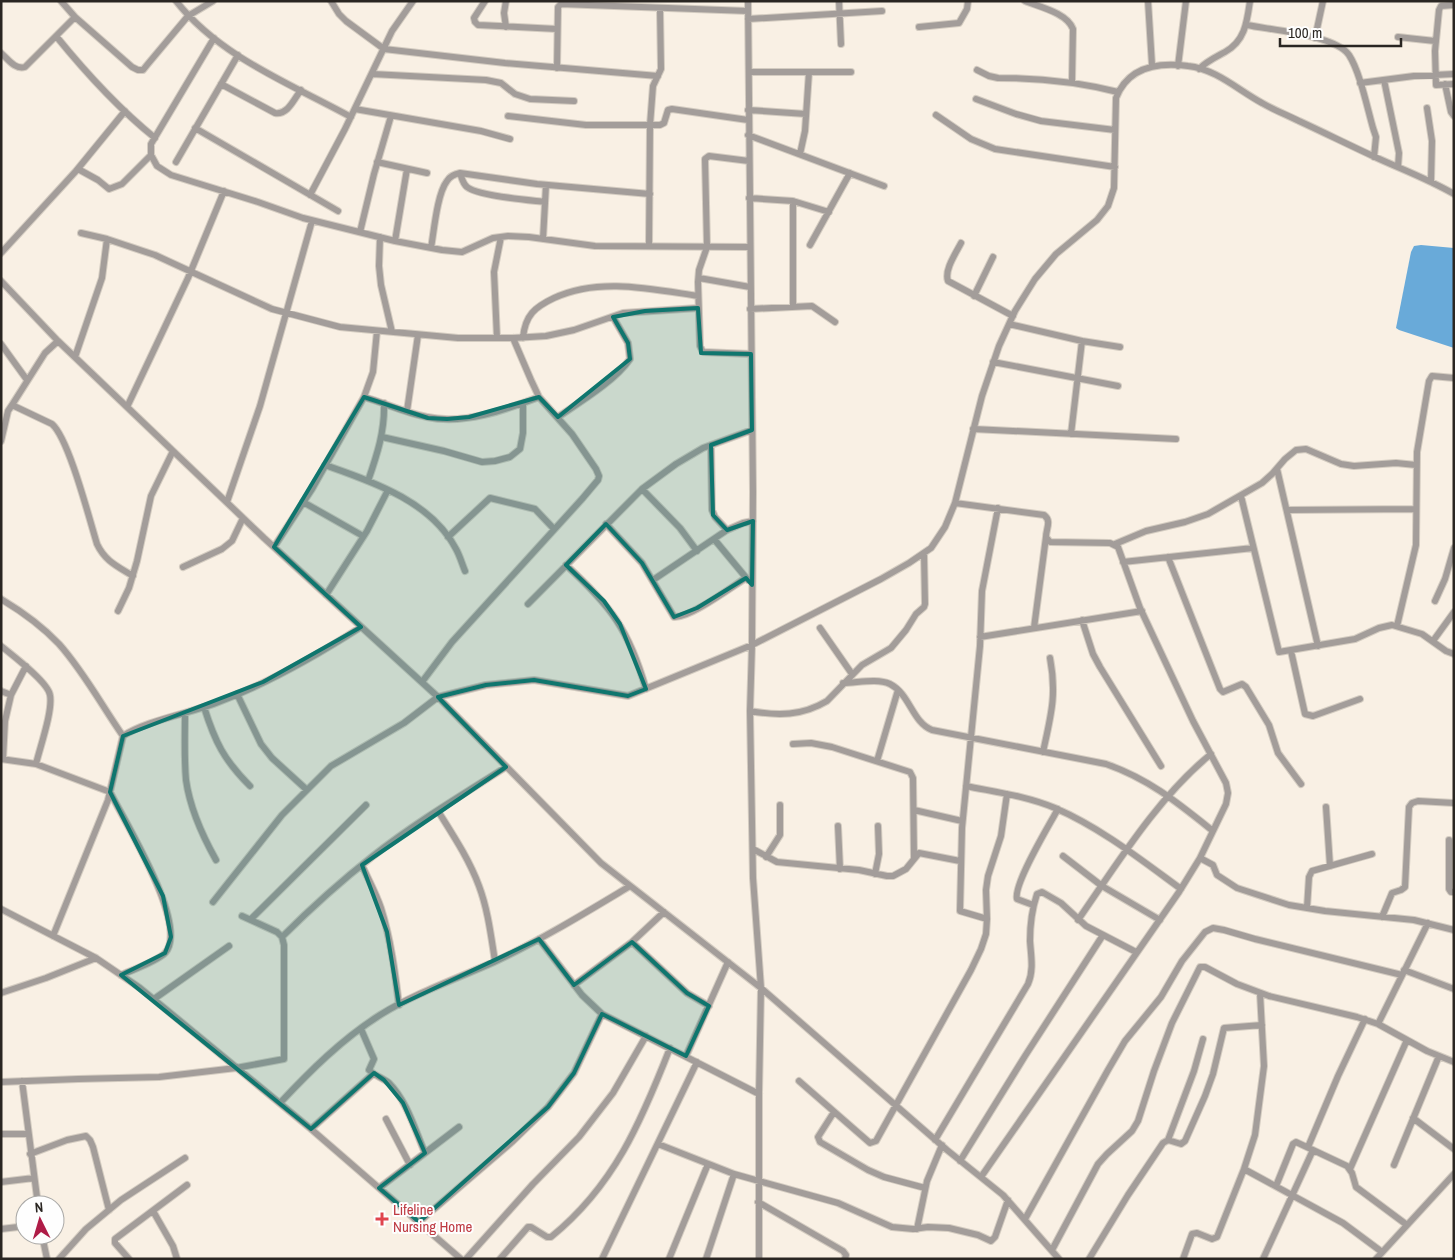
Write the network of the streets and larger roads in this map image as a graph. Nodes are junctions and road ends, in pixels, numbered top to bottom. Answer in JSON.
{"nodes":[{"id":1,"x":61,"y":1,"type":"edge"},
{"id":2,"x":176,"y":1,"type":"edge"},
{"id":3,"x":213,"y":1,"type":"edge"},
{"id":4,"x":331,"y":1,"type":"edge"},
{"id":5,"x":413,"y":1,"type":"edge"},
{"id":6,"x":485,"y":1,"type":"edge"},
{"id":7,"x":506,"y":1,"type":"edge"},
{"id":8,"x":748,"y":1,"type":"edge"},
{"id":9,"x":839,"y":1,"type":"edge"},
{"id":10,"x":968,"y":1,"type":"edge"},
{"id":11,"x":1026,"y":1,"type":"edge"},
{"id":12,"x":1148,"y":1,"type":"edge"},
{"id":13,"x":1186,"y":1,"type":"edge"},
{"id":14,"x":1250,"y":1,"type":"edge"},
{"id":15,"x":1323,"y":1,"type":"edge"},
{"id":16,"x":596,"y":3,"type":"edge"},
{"id":17,"x":639,"y":4,"type":"edge"},
{"id":18,"x":1454,"y":5,"type":"edge"},
{"id":19,"x":660,"y":9,"type":"junction"},
{"id":20,"x":748,"y":11,"type":"junction"},
{"id":21,"x":882,"y":11,"type":"dead end"},
{"id":22,"x":839,"y":14,"type":"junction"},
{"id":23,"x":188,"y":16,"type":"junction"},
{"id":24,"x":75,"y":17,"type":"junction"},
{"id":25,"x":748,"y":20,"type":"junction"},
{"id":26,"x":1247,"y":25,"type":"junction"},
{"id":27,"x":506,"y":27,"type":"junction"},
{"id":28,"x":919,"y":27,"type":"dead end"},
{"id":29,"x":558,"y":29,"type":"junction"},
{"id":30,"x":56,"y":36,"type":"junction"},
{"id":31,"x":1398,"y":37,"type":"dead end"},
{"id":32,"x":214,"y":38,"type":"junction"},
{"id":33,"x":1315,"y":38,"type":"junction"},
{"id":34,"x":1435,"y":41,"type":"junction"},
{"id":35,"x":841,"y":44,"type":"dead end"},
{"id":36,"x":384,"y":49,"type":"junction"},
{"id":37,"x":1,"y":53,"type":"edge"},
{"id":38,"x":238,"y":55,"type":"junction"},
{"id":39,"x":1152,"y":65,"type":"junction"},
{"id":40,"x":1178,"y":66,"type":"junction"},
{"id":41,"x":557,"y":68,"type":"junction"},
{"id":42,"x":1199,"y":69,"type":"junction"},
{"id":43,"x":977,"y":70,"type":"dead end"},
{"id":44,"x":749,"y":72,"type":"junction"},
{"id":45,"x":809,"y":72,"type":"junction"},
{"id":46,"x":851,"y":72,"type":"dead end"},
{"id":47,"x":372,"y":74,"type":"junction"},
{"id":48,"x":1454,"y":74,"type":"edge"},
{"id":49,"x":1435,"y":75,"type":"junction"},
{"id":50,"x":658,"y":76,"type":"junction"},
{"id":51,"x":1384,"y":80,"type":"junction"},
{"id":52,"x":1072,"y":82,"type":"junction"},
{"id":53,"x":1360,"y":83,"type":"junction"},
{"id":54,"x":221,"y":84,"type":"junction"},
{"id":55,"x":1446,"y":84,"type":"junction"},
{"id":56,"x":1454,"y":84,"type":"edge"},
{"id":57,"x":301,"y":90,"type":"junction"},
{"id":58,"x":1118,"y":92,"type":"junction"},
{"id":59,"x":976,"y":98,"type":"dead end"},
{"id":60,"x":574,"y":100,"type":"dead end"},
{"id":61,"x":1427,"y":108,"type":"dead end"},
{"id":62,"x":355,"y":109,"type":"junction"},
{"id":63,"x":748,"y":110,"type":"junction"},
{"id":64,"x":125,"y":111,"type":"junction"},
{"id":65,"x":806,"y":114,"type":"junction"},
{"id":66,"x":936,"y":115,"type":"dead end"},
{"id":67,"x":391,"y":116,"type":"junction"},
{"id":68,"x":508,"y":116,"type":"dead end"},
{"id":69,"x":1454,"y":116,"type":"edge"},
{"id":70,"x":351,"y":117,"type":"junction"},
{"id":71,"x":748,"y":120,"type":"junction"},
{"id":72,"x":650,"y":125,"type":"junction"},
{"id":73,"x":195,"y":128,"type":"junction"},
{"id":74,"x":1114,"y":130,"type":"junction"},
{"id":75,"x":748,"y":135,"type":"junction"},
{"id":76,"x":155,"y":138,"type":"junction"},
{"id":77,"x":510,"y":139,"type":"dead end"},
{"id":78,"x":800,"y":154,"type":"junction"},
{"id":79,"x":151,"y":155,"type":"junction"},
{"id":80,"x":1374,"y":156,"type":"junction"},
{"id":81,"x":749,"y":161,"type":"junction"},
{"id":82,"x":176,"y":162,"type":"dead end"},
{"id":83,"x":377,"y":162,"type":"junction"},
{"id":84,"x":1115,"y":167,"type":"junction"},
{"id":85,"x":1398,"y":167,"type":"junction"},
{"id":86,"x":78,"y":169,"type":"junction"},
{"id":87,"x":407,"y":169,"type":"junction"},
{"id":88,"x":426,"y":173,"type":"dead end"},
{"id":89,"x":460,"y":173,"type":"junction"},
{"id":90,"x":850,"y":173,"type":"junction"},
{"id":91,"x":1431,"y":182,"type":"junction"},
{"id":92,"x":546,"y":185,"type":"junction"},
{"id":93,"x":884,"y":186,"type":"dead end"},
{"id":94,"x":224,"y":191,"type":"junction"},
{"id":95,"x":650,"y":194,"type":"junction"},
{"id":96,"x":1454,"y":194,"type":"edge"},
{"id":97,"x":310,"y":195,"type":"junction"},
{"id":98,"x":749,"y":198,"type":"junction"},
{"id":99,"x":793,"y":201,"type":"junction"},
{"id":100,"x":545,"y":202,"type":"junction"},
{"id":101,"x":338,"y":211,"type":"dead end"},
{"id":102,"x":829,"y":212,"type":"junction"},
{"id":103,"x":312,"y":221,"type":"junction"},
{"id":104,"x":360,"y":232,"type":"junction"},
{"id":105,"x":81,"y":233,"type":"dead end"},
{"id":106,"x":380,"y":237,"type":"junction"},
{"id":107,"x":500,"y":237,"type":"junction"},
{"id":108,"x":107,"y":238,"type":"junction"},
{"id":109,"x":543,"y":239,"type":"junction"},
{"id":110,"x":395,"y":241,"type":"junction"},
{"id":111,"x":961,"y":243,"type":"dead end"},
{"id":112,"x":810,"y":245,"type":"dead end"},
{"id":113,"x":649,"y":246,"type":"junction"},
{"id":114,"x":706,"y":247,"type":"junction"},
{"id":115,"x":431,"y":248,"type":"junction"},
{"id":116,"x":750,"y":248,"type":"junction"},
{"id":117,"x":1,"y":253,"type":"edge"},
{"id":118,"x":993,"y":257,"type":"dead end"},
{"id":119,"x":190,"y":272,"type":"junction"},
{"id":120,"x":699,"y":278,"type":"junction"},
{"id":121,"x":1,"y":281,"type":"edge"},
{"id":122,"x":750,"y":287,"type":"junction"},
{"id":123,"x":698,"y":296,"type":"junction"},
{"id":124,"x":974,"y":296,"type":"junction"},
{"id":125,"x":793,"y":306,"type":"junction"},
{"id":126,"x":698,"y":308,"type":"junction"},
{"id":127,"x":750,"y":308,"type":"junction"},
{"id":128,"x":285,"y":312,"type":"junction"},
{"id":129,"x":1013,"y":316,"type":"junction"},
{"id":130,"x":613,"y":317,"type":"junction"},
{"id":131,"x":836,"y":322,"type":"dead end"},
{"id":132,"x":1009,"y":324,"type":"junction"},
{"id":133,"x":377,"y":331,"type":"junction"},
{"id":134,"x":392,"y":332,"type":"junction"},
{"id":135,"x":418,"y":335,"type":"junction"},
{"id":136,"x":497,"y":338,"type":"junction"},
{"id":137,"x":513,"y":338,"type":"junction"},
{"id":138,"x":523,"y":338,"type":"junction"},
{"id":139,"x":58,"y":341,"type":"junction"},
{"id":140,"x":1082,"y":341,"type":"junction"},
{"id":141,"x":1,"y":344,"type":"edge"},
{"id":142,"x":1120,"y":347,"type":"dead end"},
{"id":143,"x":751,"y":354,"type":"junction"},
{"id":144,"x":76,"y":358,"type":"junction"},
{"id":145,"x":994,"y":362,"type":"junction"},
{"id":146,"x":1454,"y":378,"type":"edge"},
{"id":147,"x":1078,"y":379,"type":"junction"},
{"id":148,"x":27,"y":380,"type":"junction"},
{"id":149,"x":1118,"y":386,"type":"dead end"},
{"id":150,"x":364,"y":397,"type":"junction"},
{"id":151,"x":539,"y":397,"type":"junction"},
{"id":152,"x":384,"y":403,"type":"junction"},
{"id":153,"x":523,"y":403,"type":"junction"},
{"id":154,"x":12,"y":405,"type":"junction"},
{"id":155,"x":127,"y":407,"type":"junction"},
{"id":156,"x":407,"y":411,"type":"junction"},
{"id":157,"x":558,"y":417,"type":"junction"},
{"id":158,"x":974,"y":429,"type":"junction"},
{"id":159,"x":752,"y":430,"type":"junction"},
{"id":160,"x":1071,"y":434,"type":"junction"},
{"id":161,"x":382,"y":437,"type":"junction"},
{"id":162,"x":1,"y":438,"type":"edge"},
{"id":163,"x":1176,"y":439,"type":"dead end"},
{"id":164,"x":711,"y":445,"type":"junction"},
{"id":165,"x":173,"y":450,"type":"junction"},
{"id":166,"x":325,"y":465,"type":"junction"},
{"id":167,"x":1416,"y":465,"type":"junction"},
{"id":168,"x":1277,"y":469,"type":"junction"},
{"id":169,"x":368,"y":481,"type":"junction"},
{"id":170,"x":642,"y":489,"type":"junction"},
{"id":171,"x":388,"y":490,"type":"junction"},
{"id":172,"x":1241,"y":496,"type":"junction"},
{"id":173,"x":227,"y":502,"type":"junction"},
{"id":174,"x":303,"y":502,"type":"junction"},
{"id":175,"x":955,"y":502,"type":"junction"},
{"id":176,"x":998,"y":508,"type":"junction"},
{"id":177,"x":1416,"y":509,"type":"junction"},
{"id":178,"x":1286,"y":510,"type":"junction"},
{"id":179,"x":243,"y":518,"type":"junction"},
{"id":180,"x":752,"y":521,"type":"junction"},
{"id":181,"x":606,"y":524,"type":"junction"},
{"id":182,"x":554,"y":529,"type":"junction"},
{"id":183,"x":727,"y":530,"type":"junction"},
{"id":184,"x":363,"y":536,"type":"junction"},
{"id":185,"x":448,"y":536,"type":"junction"},
{"id":186,"x":1046,"y":537,"type":"junction"},
{"id":187,"x":714,"y":539,"type":"junction"},
{"id":188,"x":1115,"y":544,"type":"junction"},
{"id":189,"x":274,"y":547,"type":"junction"},
{"id":190,"x":1253,"y":548,"type":"junction"},
{"id":191,"x":1454,"y":548,"type":"edge"},
{"id":192,"x":697,"y":551,"type":"junction"},
{"id":193,"x":924,"y":554,"type":"junction"},
{"id":194,"x":1168,"y":557,"type":"junction"},
{"id":195,"x":1123,"y":562,"type":"junction"},
{"id":196,"x":566,"y":564,"type":"junction"},
{"id":197,"x":182,"y":567,"type":"dead end"},
{"id":198,"x":465,"y":571,"type":"dead end"},
{"id":199,"x":133,"y":576,"type":"junction"},
{"id":200,"x":746,"y":578,"type":"junction"},
{"id":201,"x":653,"y":580,"type":"junction"},
{"id":202,"x":752,"y":585,"type":"junction"},
{"id":203,"x":326,"y":595,"type":"junction"},
{"id":204,"x":1,"y":599,"type":"edge"},
{"id":205,"x":1435,"y":601,"type":"dead end"},
{"id":206,"x":528,"y":604,"type":"dead end"},
{"id":207,"x":118,"y":611,"type":"dead end"},
{"id":208,"x":1142,"y":611,"type":"junction"},
{"id":209,"x":1454,"y":612,"type":"edge"},
{"id":210,"x":1082,"y":620,"type":"junction"},
{"id":211,"x":1397,"y":626,"type":"junction"},
{"id":212,"x":361,"y":627,"type":"junction"},
{"id":213,"x":820,"y":628,"type":"dead end"},
{"id":214,"x":1034,"y":628,"type":"junction"},
{"id":215,"x":980,"y":638,"type":"junction"},
{"id":216,"x":1433,"y":641,"type":"junction"},
{"id":217,"x":752,"y":645,"type":"junction"},
{"id":218,"x":1,"y":646,"type":"edge"},
{"id":219,"x":1318,"y":646,"type":"junction"},
{"id":220,"x":1291,"y":651,"type":"junction"},
{"id":221,"x":1454,"y":654,"type":"edge"},
{"id":222,"x":1050,"y":658,"type":"dead end"},
{"id":223,"x":26,"y":666,"type":"junction"},
{"id":224,"x":852,"y":674,"type":"junction"},
{"id":225,"x":422,"y":682,"type":"junction"},
{"id":226,"x":843,"y":683,"type":"junction"},
{"id":227,"x":646,"y":689,"type":"junction"},
{"id":228,"x":898,"y":690,"type":"junction"},
{"id":229,"x":1,"y":691,"type":"edge"},
{"id":230,"x":236,"y":694,"type":"junction"},
{"id":231,"x":11,"y":695,"type":"junction"},
{"id":232,"x":438,"y":697,"type":"junction"},
{"id":233,"x":1360,"y":699,"type":"dead end"},
{"id":234,"x":204,"y":707,"type":"junction"},
{"id":235,"x":750,"y":711,"type":"junction"},
{"id":236,"x":185,"y":714,"type":"junction"},
{"id":237,"x":3,"y":728,"type":"edge"},
{"id":238,"x":123,"y":736,"type":"junction"},
{"id":239,"x":970,"y":737,"type":"junction"},
{"id":240,"x":793,"y":744,"type":"dead end"},
{"id":241,"x":1043,"y":752,"type":"junction"},
{"id":242,"x":1211,"y":754,"type":"junction"},
{"id":243,"x":2,"y":759,"type":"edge"},
{"id":244,"x":877,"y":761,"type":"junction"},
{"id":245,"x":36,"y":764,"type":"junction"},
{"id":246,"x":1161,"y":766,"type":"dead end"},
{"id":247,"x":506,"y":767,"type":"junction"},
{"id":248,"x":1301,"y":784,"type":"dead end"},
{"id":249,"x":250,"y":786,"type":"dead end"},
{"id":250,"x":966,"y":786,"type":"junction"},
{"id":251,"x":307,"y":790,"type":"junction"},
{"id":252,"x":110,"y":792,"type":"junction"},
{"id":253,"x":1007,"y":794,"type":"junction"},
{"id":254,"x":1169,"y":796,"type":"junction"},
{"id":255,"x":1454,"y":802,"type":"edge"},
{"id":256,"x":780,"y":805,"type":"dead end"},
{"id":257,"x":366,"y":806,"type":"dead end"},
{"id":258,"x":1326,"y":807,"type":"dead end"},
{"id":259,"x":1058,"y":809,"type":"junction"},
{"id":260,"x":914,"y":810,"type":"junction"},
{"id":261,"x":438,"y":811,"type":"junction"},
{"id":262,"x":962,"y":821,"type":"junction"},
{"id":263,"x":838,"y":826,"type":"dead end"},
{"id":264,"x":878,"y":826,"type":"dead end"},
{"id":265,"x":1213,"y":830,"type":"junction"},
{"id":266,"x":1449,"y":840,"type":"dead end"},
{"id":267,"x":753,"y":849,"type":"junction"},
{"id":268,"x":1127,"y":849,"type":"junction"},
{"id":269,"x":1372,"y":854,"type":"dead end"},
{"id":270,"x":1063,"y":856,"type":"dead end"},
{"id":271,"x":766,"y":857,"type":"junction"},
{"id":272,"x":1200,"y":858,"type":"junction"},
{"id":273,"x":216,"y":860,"type":"dead end"},
{"id":274,"x":914,"y":860,"type":"junction"},
{"id":275,"x":960,"y":861,"type":"junction"},
{"id":276,"x":362,"y":865,"type":"junction"},
{"id":277,"x":1330,"y":866,"type":"junction"},
{"id":278,"x":840,"y":869,"type":"junction"},
{"id":279,"x":875,"y":874,"type":"junction"},
{"id":280,"x":630,"y":886,"type":"junction"},
{"id":281,"x":1102,"y":886,"type":"junction"},
{"id":282,"x":1180,"y":888,"type":"junction"},
{"id":283,"x":1454,"y":892,"type":"edge"},
{"id":284,"x":213,"y":902,"type":"dead end"},
{"id":285,"x":1033,"y":905,"type":"junction"},
{"id":286,"x":1307,"y":908,"type":"junction"},
{"id":287,"x":1,"y":909,"type":"edge"},
{"id":288,"x":664,"y":912,"type":"junction"},
{"id":289,"x":242,"y":916,"type":"dead end"},
{"id":290,"x":1382,"y":918,"type":"junction"},
{"id":291,"x":251,"y":919,"type":"junction"},
{"id":292,"x":987,"y":919,"type":"junction"},
{"id":293,"x":1078,"y":920,"type":"junction"},
{"id":294,"x":1160,"y":920,"type":"junction"},
{"id":295,"x":1428,"y":923,"type":"junction"},
{"id":296,"x":1454,"y":930,"type":"edge"},
{"id":297,"x":1103,"y":935,"type":"junction"},
{"id":298,"x":53,"y":936,"type":"junction"},
{"id":299,"x":282,"y":936,"type":"junction"},
{"id":300,"x":539,"y":938,"type":"junction"},
{"id":301,"x":632,"y":942,"type":"junction"},
{"id":302,"x":229,"y":946,"type":"dead end"},
{"id":303,"x":1136,"y":952,"type":"junction"},
{"id":304,"x":96,"y":958,"type":"junction"},
{"id":305,"x":495,"y":961,"type":"junction"},
{"id":306,"x":728,"y":962,"type":"junction"},
{"id":307,"x":1403,"y":973,"type":"junction"},
{"id":308,"x":120,"y":975,"type":"junction"},
{"id":309,"x":574,"y":984,"type":"junction"},
{"id":310,"x":761,"y":988,"type":"junction"},
{"id":311,"x":1454,"y":989,"type":"edge"},
{"id":312,"x":1,"y":993,"type":"edge"},
{"id":313,"x":1260,"y":993,"type":"junction"},
{"id":314,"x":154,"y":999,"type":"junction"},
{"id":315,"x":399,"y":1005,"type":"junction"},
{"id":316,"x":709,"y":1006,"type":"junction"},
{"id":317,"x":602,"y":1014,"type":"junction"},
{"id":318,"x":1365,"y":1019,"type":"junction"},
{"id":319,"x":1378,"y":1024,"type":"junction"},
{"id":320,"x":1262,"y":1025,"type":"junction"},
{"id":321,"x":361,"y":1029,"type":"junction"},
{"id":322,"x":646,"y":1036,"type":"junction"},
{"id":323,"x":1203,"y":1039,"type":"dead end"},
{"id":324,"x":1406,"y":1040,"type":"junction"},
{"id":325,"x":670,"y":1048,"type":"junction"},
{"id":326,"x":686,"y":1056,"type":"junction"},
{"id":327,"x":1439,"y":1056,"type":"junction"},
{"id":328,"x":697,"y":1062,"type":"junction"},
{"id":329,"x":1454,"y":1062,"type":"edge"},
{"id":330,"x":236,"y":1068,"type":"junction"},
{"id":331,"x":373,"y":1074,"type":"junction"},
{"id":332,"x":22,"y":1081,"type":"junction"},
{"id":333,"x":799,"y":1081,"type":"dead end"},
{"id":334,"x":1,"y":1082,"type":"edge"},
{"id":335,"x":758,"y":1094,"type":"junction"},
{"id":336,"x":280,"y":1103,"type":"junction"},
{"id":337,"x":896,"y":1104,"type":"junction"},
{"id":338,"x":834,"y":1112,"type":"junction"},
{"id":339,"x":1413,"y":1118,"type":"junction"},
{"id":340,"x":386,"y":1119,"type":"dead end"},
{"id":341,"x":459,"y":1126,"type":"dead end"},
{"id":342,"x":311,"y":1129,"type":"junction"},
{"id":343,"x":1,"y":1134,"type":"edge"},
{"id":344,"x":28,"y":1134,"type":"junction"},
{"id":345,"x":935,"y":1140,"type":"junction"},
{"id":346,"x":1168,"y":1140,"type":"junction"},
{"id":347,"x":658,"y":1144,"type":"junction"},
{"id":348,"x":942,"y":1145,"type":"junction"},
{"id":349,"x":1310,"y":1148,"type":"junction"},
{"id":350,"x":1454,"y":1148,"type":"edge"},
{"id":351,"x":425,"y":1153,"type":"junction"},
{"id":352,"x":30,"y":1154,"type":"junction"},
{"id":353,"x":185,"y":1158,"type":"dead end"},
{"id":354,"x":960,"y":1161,"type":"junction"},
{"id":355,"x":410,"y":1164,"type":"junction"},
{"id":356,"x":708,"y":1164,"type":"junction"},
{"id":357,"x":1394,"y":1164,"type":"dead end"},
{"id":358,"x":1244,"y":1169,"type":"junction"},
{"id":359,"x":1350,"y":1169,"type":"junction"},
{"id":360,"x":734,"y":1174,"type":"junction"},
{"id":361,"x":1454,"y":1174,"type":"edge"},
{"id":362,"x":981,"y":1177,"type":"junction"},
{"id":363,"x":34,"y":1178,"type":"junction"},
{"id":364,"x":1,"y":1182,"type":"edge"},
{"id":365,"x":759,"y":1182,"type":"junction"},
{"id":366,"x":187,"y":1185,"type":"dead end"},
{"id":367,"x":1276,"y":1186,"type":"junction"},
{"id":368,"x":379,"y":1188,"type":"junction"},
{"id":369,"x":925,"y":1188,"type":"junction"},
{"id":370,"x":37,"y":1195,"type":"edge"},
{"id":371,"x":1293,"y":1195,"type":"junction"},
{"id":372,"x":1008,"y":1200,"type":"junction"},
{"id":373,"x":758,"y":1202,"type":"junction"},
{"id":374,"x":109,"y":1210,"type":"junction"},
{"id":375,"x":153,"y":1211,"type":"junction"},
{"id":376,"x":1025,"y":1219,"type":"junction"},
{"id":377,"x":419,"y":1222,"type":"junction"},
{"id":378,"x":1407,"y":1225,"type":"junction"},
{"id":379,"x":15,"y":1227,"type":"edge"},
{"id":380,"x":1,"y":1229,"type":"edge"},
{"id":381,"x":917,"y":1229,"type":"junction"},
{"id":382,"x":44,"y":1245,"type":"edge"},
{"id":383,"x":1052,"y":1250,"type":"junction"},
{"id":384,"x":1382,"y":1252,"type":"junction"},
{"id":385,"x":47,"y":1259,"type":"edge"},
{"id":386,"x":59,"y":1259,"type":"edge"},
{"id":387,"x":129,"y":1259,"type":"edge"},
{"id":388,"x":177,"y":1259,"type":"edge"},
{"id":389,"x":461,"y":1259,"type":"edge"},
{"id":390,"x":466,"y":1259,"type":"edge"},
{"id":391,"x":500,"y":1259,"type":"edge"},
{"id":392,"x":602,"y":1259,"type":"edge"},
{"id":393,"x":669,"y":1259,"type":"edge"},
{"id":394,"x":706,"y":1259,"type":"edge"},
{"id":395,"x":759,"y":1259,"type":"edge"},
{"id":396,"x":845,"y":1259,"type":"edge"},
{"id":397,"x":1059,"y":1259,"type":"edge"},
{"id":398,"x":1089,"y":1259,"type":"edge"},
{"id":399,"x":1183,"y":1259,"type":"edge"},
{"id":400,"x":1263,"y":1259,"type":"edge"},
{"id":401,"x":1376,"y":1259,"type":"edge"}],
"edges":[{"from":1,"to":24,"type":"street"},
{"from":2,"to":23,"type":"street"},
{"from":3,"to":23,"type":"street"},
{"from":4,"to":36,"type":"street"},
{"from":5,"to":36,"type":"street"},
{"from":6,"to":27,"type":"street"},
{"from":7,"to":27,"type":"street"},
{"from":8,"to":20,"type":"street"},
{"from":9,"to":22,"type":"street"},
{"from":10,"to":28,"type":"street"},
{"from":11,"to":52,"type":"street"},
{"from":12,"to":39,"type":"street"},
{"from":13,"to":40,"type":"street"},
{"from":14,"to":26,"type":"street"},
{"from":15,"to":33,"type":"street"},
{"from":16,"to":17,"type":"street"},
{"from":16,"to":29,"type":"street"},
{"from":17,"to":19,"type":"street"},
{"from":18,"to":34,"type":"street"},
{"from":19,"to":20,"type":"street"},
{"from":19,"to":50,"type":"street"},
{"from":20,"to":25,"type":"street"},
{"from":21,"to":22,"type":"street"},
{"from":22,"to":25,"type":"street"},
{"from":22,"to":35,"type":"street"},
{"from":23,"to":24,"type":"street"},
{"from":23,"to":32,"type":"street"},
{"from":24,"to":30,"type":"street"},
{"from":25,"to":44,"type":"street"},
{"from":26,"to":33,"type":"street"},
{"from":26,"to":42,"type":"street"},
{"from":27,"to":29,"type":"street"},
{"from":29,"to":41,"type":"street"},
{"from":30,"to":37,"type":"street"},
{"from":30,"to":64,"type":"street"},
{"from":31,"to":34,"type":"street"},
{"from":32,"to":38,"type":"street"},
{"from":32,"to":76,"type":"street"},
{"from":33,"to":53,"type":"street"},
{"from":34,"to":49,"type":"street"},
{"from":36,"to":41,"type":"street"},
{"from":36,"to":47,"type":"street"},
{"from":38,"to":54,"type":"street"},
{"from":38,"to":57,"type":"street"},
{"from":39,"to":40,"type":"street"},
{"from":39,"to":58,"type":"street"},
{"from":40,"to":42,"type":"street"},
{"from":41,"to":50,"type":"street"},
{"from":42,"to":80,"type":"street"},
{"from":43,"to":52,"type":"street"},
{"from":44,"to":45,"type":"street"},
{"from":44,"to":63,"type":"street"},
{"from":45,"to":46,"type":"street"},
{"from":45,"to":65,"type":"street"},
{"from":47,"to":60,"type":"street"},
{"from":47,"to":62,"type":"street"},
{"from":48,"to":49,"type":"street"},
{"from":49,"to":51,"type":"street"},
{"from":49,"to":55,"type":"street"},
{"from":50,"to":72,"type":"street"},
{"from":51,"to":53,"type":"street"},
{"from":51,"to":85,"type":"street"},
{"from":52,"to":58,"type":"street"},
{"from":53,"to":80,"type":"street"},
{"from":54,"to":57,"type":"street"},
{"from":54,"to":73,"type":"street"},
{"from":55,"to":56,"type":"street"},
{"from":55,"to":69,"type":"street"},
{"from":57,"to":70,"type":"street"},
{"from":58,"to":74,"type":"street"},
{"from":59,"to":74,"type":"street"},
{"from":61,"to":91,"type":"street"},
{"from":62,"to":67,"type":"street"},
{"from":62,"to":70,"type":"street"},
{"from":63,"to":65,"type":"street"},
{"from":63,"to":71,"type":"street"},
{"from":64,"to":76,"type":"street"},
{"from":64,"to":86,"type":"street"},
{"from":65,"to":78,"type":"street"},
{"from":66,"to":84,"type":"street"},
{"from":67,"to":77,"type":"street"},
{"from":67,"to":83,"type":"street"},
{"from":68,"to":72,"type":"street"},
{"from":70,"to":97,"type":"street"},
{"from":71,"to":72,"type":"street"},
{"from":71,"to":75,"type":"street"},
{"from":72,"to":95,"type":"street"},
{"from":73,"to":82,"type":"street"},
{"from":73,"to":97,"type":"street"},
{"from":74,"to":84,"type":"street"},
{"from":75,"to":78,"type":"street"},
{"from":75,"to":81,"type":"street"},
{"from":76,"to":79,"type":"street"},
{"from":78,"to":90,"type":"street"},
{"from":79,"to":86,"type":"street"},
{"from":79,"to":94,"type":"street"},
{"from":80,"to":85,"type":"street"},
{"from":81,"to":98,"type":"street"},
{"from":81,"to":114,"type":"street"},
{"from":83,"to":87,"type":"street"},
{"from":83,"to":104,"type":"street"},
{"from":84,"to":129,"type":"street"},
{"from":85,"to":91,"type":"street"},
{"from":86,"to":117,"type":"street"},
{"from":87,"to":88,"type":"street"},
{"from":87,"to":110,"type":"street"},
{"from":89,"to":92,"type":"street"},
{"from":89,"to":100,"type":"street"},
{"from":89,"to":115,"type":"street"},
{"from":90,"to":93,"type":"street"},
{"from":90,"to":102,"type":"street"},
{"from":91,"to":96,"type":"street"},
{"from":92,"to":95,"type":"street"},
{"from":92,"to":100,"type":"street"},
{"from":94,"to":103,"type":"street"},
{"from":94,"to":119,"type":"street"},
{"from":95,"to":113,"type":"street"},
{"from":97,"to":101,"type":"street"},
{"from":98,"to":99,"type":"street"},
{"from":98,"to":116,"type":"street"},
{"from":99,"to":102,"type":"street"},
{"from":99,"to":125,"type":"street"},
{"from":100,"to":109,"type":"street"},
{"from":102,"to":112,"type":"street"},
{"from":103,"to":104,"type":"street"},
{"from":103,"to":128,"type":"street"},
{"from":104,"to":106,"type":"street"},
{"from":105,"to":108,"type":"street"},
{"from":106,"to":110,"type":"street"},
{"from":106,"to":134,"type":"street"},
{"from":107,"to":109,"type":"street"},
{"from":107,"to":115,"type":"street"},
{"from":107,"to":136,"type":"street"},
{"from":108,"to":119,"type":"street"},
{"from":108,"to":144,"type":"street"},
{"from":109,"to":113,"type":"street"},
{"from":110,"to":115,"type":"street"},
{"from":111,"to":124,"type":"street"},
{"from":113,"to":114,"type":"street"},
{"from":114,"to":116,"type":"street"},
{"from":114,"to":120,"type":"street"},
{"from":116,"to":122,"type":"street"},
{"from":118,"to":124,"type":"street"},
{"from":119,"to":128,"type":"street"},
{"from":119,"to":155,"type":"street"},
{"from":120,"to":122,"type":"street"},
{"from":120,"to":123,"type":"street"},
{"from":121,"to":139,"type":"street"},
{"from":122,"to":127,"type":"street"},
{"from":123,"to":126,"type":"street"},
{"from":123,"to":138,"type":"street"},
{"from":124,"to":129,"type":"street"},
{"from":125,"to":127,"type":"street"},
{"from":125,"to":131,"type":"street"},
{"from":126,"to":130,"type":"street"},
{"from":126,"to":143,"type":"street"},
{"from":127,"to":143,"type":"street"},
{"from":128,"to":133,"type":"street"},
{"from":128,"to":173,"type":"street"},
{"from":129,"to":132,"type":"street"},
{"from":130,"to":138,"type":"street"},
{"from":130,"to":157,"type":"street"},
{"from":132,"to":140,"type":"street"},
{"from":132,"to":145,"type":"street"},
{"from":133,"to":134,"type":"street"},
{"from":133,"to":150,"type":"street"},
{"from":134,"to":135,"type":"street"},
{"from":135,"to":136,"type":"street"},
{"from":135,"to":156,"type":"street"},
{"from":136,"to":137,"type":"street"},
{"from":137,"to":138,"type":"street"},
{"from":137,"to":151,"type":"street"},
{"from":139,"to":144,"type":"street"},
{"from":139,"to":148,"type":"street"},
{"from":140,"to":142,"type":"street"},
{"from":140,"to":147,"type":"street"},
{"from":141,"to":148,"type":"street"},
{"from":143,"to":159,"type":"street"},
{"from":144,"to":155,"type":"street"},
{"from":145,"to":147,"type":"street"},
{"from":145,"to":158,"type":"street"},
{"from":146,"to":167,"type":"street"},
{"from":147,"to":149,"type":"street"},
{"from":147,"to":160,"type":"street"},
{"from":148,"to":154,"type":"street"},
{"from":150,"to":152,"type":"street"},
{"from":150,"to":166,"type":"street"},
{"from":151,"to":153,"type":"street"},
{"from":151,"to":157,"type":"street"},
{"from":152,"to":156,"type":"street"},
{"from":152,"to":161,"type":"street"},
{"from":153,"to":156,"type":"street"},
{"from":153,"to":161,"type":"street"},
{"from":154,"to":162,"type":"street"},
{"from":154,"to":199,"type":"street"},
{"from":155,"to":165,"type":"street"},
{"from":157,"to":182,"type":"street"},
{"from":158,"to":160,"type":"street"},
{"from":158,"to":175,"type":"street"},
{"from":159,"to":164,"type":"street"},
{"from":159,"to":180,"type":"street"},
{"from":160,"to":163,"type":"street"},
{"from":161,"to":169,"type":"street"},
{"from":164,"to":170,"type":"street"},
{"from":164,"to":183,"type":"street"},
{"from":165,"to":173,"type":"street"},
{"from":165,"to":199,"type":"street"},
{"from":166,"to":169,"type":"street"},
{"from":166,"to":174,"type":"street"},
{"from":167,"to":168,"type":"street"},
{"from":167,"to":177,"type":"street"},
{"from":168,"to":172,"type":"street"},
{"from":168,"to":178,"type":"street"},
{"from":169,"to":171,"type":"street"},
{"from":170,"to":181,"type":"street"},
{"from":170,"to":192,"type":"street"},
{"from":171,"to":184,"type":"street"},
{"from":171,"to":185,"type":"street"},
{"from":172,"to":188,"type":"street"},
{"from":172,"to":190,"type":"street"},
{"from":173,"to":179,"type":"street"},
{"from":174,"to":184,"type":"street"},
{"from":174,"to":189,"type":"street"},
{"from":175,"to":176,"type":"street"},
{"from":175,"to":193,"type":"street"},
{"from":176,"to":186,"type":"street"},
{"from":176,"to":215,"type":"street"},
{"from":177,"to":178,"type":"street"},
{"from":177,"to":211,"type":"street"},
{"from":178,"to":219,"type":"street"},
{"from":179,"to":189,"type":"street"},
{"from":179,"to":197,"type":"street"},
{"from":180,"to":183,"type":"street"},
{"from":180,"to":202,"type":"street"},
{"from":181,"to":196,"type":"street"},
{"from":181,"to":201,"type":"street"},
{"from":182,"to":185,"type":"street"},
{"from":182,"to":225,"type":"street"},
{"from":183,"to":187,"type":"street"},
{"from":184,"to":203,"type":"street"},
{"from":185,"to":198,"type":"street"},
{"from":186,"to":188,"type":"street"},
{"from":186,"to":214,"type":"street"},
{"from":187,"to":192,"type":"street"},
{"from":187,"to":200,"type":"street"},
{"from":188,"to":195,"type":"street"},
{"from":189,"to":203,"type":"street"},
{"from":190,"to":194,"type":"street"},
{"from":190,"to":220,"type":"street"},
{"from":191,"to":205,"type":"street"},
{"from":192,"to":201,"type":"street"},
{"from":193,"to":217,"type":"street"},
{"from":193,"to":224,"type":"street"},
{"from":194,"to":195,"type":"street"},
{"from":194,"to":248,"type":"street"},
{"from":195,"to":208,"type":"street"},
{"from":196,"to":206,"type":"street"},
{"from":196,"to":227,"type":"street"},
{"from":199,"to":207,"type":"street"},
{"from":200,"to":201,"type":"street"},
{"from":200,"to":202,"type":"street"},
{"from":202,"to":217,"type":"street"},
{"from":203,"to":212,"type":"street"},
{"from":204,"to":238,"type":"street"},
{"from":208,"to":210,"type":"street"},
{"from":208,"to":242,"type":"street"},
{"from":209,"to":216,"type":"street"},
{"from":210,"to":214,"type":"street"},
{"from":210,"to":246,"type":"street"},
{"from":211,"to":216,"type":"street"},
{"from":211,"to":219,"type":"street"},
{"from":212,"to":225,"type":"street"},
{"from":212,"to":230,"type":"street"},
{"from":213,"to":224,"type":"street"},
{"from":214,"to":215,"type":"street"},
{"from":215,"to":239,"type":"street"},
{"from":216,"to":221,"type":"street"},
{"from":217,"to":227,"type":"street"},
{"from":217,"to":235,"type":"street"},
{"from":218,"to":223,"type":"street"},
{"from":219,"to":220,"type":"street"},
{"from":220,"to":233,"type":"street"},
{"from":222,"to":241,"type":"street"},
{"from":223,"to":231,"type":"street"},
{"from":223,"to":245,"type":"street"},
{"from":224,"to":226,"type":"street"},
{"from":225,"to":232,"type":"street"},
{"from":226,"to":228,"type":"street"},
{"from":226,"to":235,"type":"street"},
{"from":227,"to":232,"type":"street"},
{"from":228,"to":239,"type":"street"},
{"from":228,"to":244,"type":"street"},
{"from":229,"to":231,"type":"street"},
{"from":230,"to":234,"type":"street"},
{"from":230,"to":251,"type":"street"},
{"from":231,"to":237,"type":"street"},
{"from":232,"to":247,"type":"street"},
{"from":232,"to":251,"type":"street"},
{"from":234,"to":236,"type":"street"},
{"from":234,"to":249,"type":"street"},
{"from":235,"to":267,"type":"street"},
{"from":236,"to":238,"type":"street"},
{"from":236,"to":273,"type":"street"},
{"from":237,"to":243,"type":"street"},
{"from":238,"to":252,"type":"street"},
{"from":239,"to":241,"type":"street"},
{"from":239,"to":250,"type":"street"},
{"from":240,"to":244,"type":"street"},
{"from":241,"to":254,"type":"street"},
{"from":242,"to":254,"type":"street"},
{"from":242,"to":265,"type":"street"},
{"from":243,"to":245,"type":"street"},
{"from":244,"to":260,"type":"street"},
{"from":245,"to":252,"type":"street"},
{"from":247,"to":261,"type":"street"},
{"from":247,"to":280,"type":"street"},
{"from":250,"to":253,"type":"street"},
{"from":250,"to":262,"type":"street"},
{"from":251,"to":284,"type":"street"},
{"from":252,"to":298,"type":"street"},
{"from":252,"to":308,"type":"street"},
{"from":253,"to":259,"type":"street"},
{"from":253,"to":292,"type":"street"},
{"from":254,"to":265,"type":"street"},
{"from":254,"to":268,"type":"street"},
{"from":255,"to":290,"type":"street"},
{"from":256,"to":271,"type":"street"},
{"from":257,"to":291,"type":"street"},
{"from":258,"to":277,"type":"street"},
{"from":259,"to":268,"type":"street"},
{"from":259,"to":285,"type":"street"},
{"from":260,"to":262,"type":"street"},
{"from":260,"to":274,"type":"street"},
{"from":261,"to":276,"type":"street"},
{"from":261,"to":305,"type":"street"},
{"from":262,"to":275,"type":"street"},
{"from":263,"to":278,"type":"street"},
{"from":264,"to":279,"type":"street"},
{"from":265,"to":272,"type":"street"},
{"from":266,"to":283,"type":"street"},
{"from":267,"to":271,"type":"street"},
{"from":267,"to":310,"type":"street"},
{"from":268,"to":281,"type":"street"},
{"from":268,"to":282,"type":"street"},
{"from":269,"to":277,"type":"street"},
{"from":270,"to":281,"type":"street"},
{"from":271,"to":278,"type":"street"},
{"from":272,"to":282,"type":"street"},
{"from":272,"to":286,"type":"street"},
{"from":274,"to":275,"type":"street"},
{"from":274,"to":279,"type":"street"},
{"from":275,"to":292,"type":"street"},
{"from":276,"to":299,"type":"street"},
{"from":276,"to":315,"type":"street"},
{"from":277,"to":286,"type":"street"},
{"from":278,"to":279,"type":"street"},
{"from":280,"to":288,"type":"street"},
{"from":280,"to":300,"type":"street"},
{"from":281,"to":293,"type":"street"},
{"from":281,"to":294,"type":"street"},
{"from":282,"to":294,"type":"street"},
{"from":285,"to":293,"type":"street"},
{"from":285,"to":345,"type":"street"},
{"from":286,"to":290,"type":"street"},
{"from":287,"to":298,"type":"street"},
{"from":288,"to":301,"type":"street"},
{"from":288,"to":306,"type":"street"},
{"from":289,"to":291,"type":"street"},
{"from":290,"to":295,"type":"street"},
{"from":291,"to":299,"type":"street"},
{"from":292,"to":337,"type":"street"},
{"from":293,"to":297,"type":"street"},
{"from":294,"to":303,"type":"street"},
{"from":295,"to":296,"type":"street"},
{"from":295,"to":307,"type":"street"},
{"from":297,"to":303,"type":"street"},
{"from":297,"to":354,"type":"street"},
{"from":298,"to":304,"type":"street"},
{"from":299,"to":330,"type":"street"},
{"from":300,"to":305,"type":"street"},
{"from":300,"to":309,"type":"street"},
{"from":301,"to":309,"type":"street"},
{"from":301,"to":316,"type":"street"},
{"from":302,"to":314,"type":"street"},
{"from":303,"to":362,"type":"street"},
{"from":304,"to":308,"type":"street"},
{"from":304,"to":312,"type":"street"},
{"from":305,"to":315,"type":"street"},
{"from":306,"to":310,"type":"street"},
{"from":306,"to":316,"type":"street"},
{"from":307,"to":311,"type":"street"},
{"from":307,"to":319,"type":"street"},
{"from":307,"to":376,"type":"street"},
{"from":308,"to":314,"type":"street"},
{"from":309,"to":317,"type":"street"},
{"from":310,"to":335,"type":"street"},
{"from":310,"to":337,"type":"street"},
{"from":313,"to":318,"type":"street"},
{"from":313,"to":320,"type":"street"},
{"from":313,"to":383,"type":"street"},
{"from":314,"to":330,"type":"street"},
{"from":315,"to":321,"type":"street"},
{"from":316,"to":326,"type":"street"},
{"from":317,"to":322,"type":"street"},
{"from":317,"to":377,"type":"street"},
{"from":318,"to":319,"type":"street"},
{"from":318,"to":349,"type":"street"},
{"from":319,"to":324,"type":"street"},
{"from":320,"to":346,"type":"street"},
{"from":320,"to":358,"type":"street"},
{"from":321,"to":331,"type":"street"},
{"from":321,"to":336,"type":"street"},
{"from":322,"to":325,"type":"street"},
{"from":322,"to":390,"type":"street"},
{"from":323,"to":346,"type":"street"},
{"from":324,"to":327,"type":"street"},
{"from":324,"to":359,"type":"street"},
{"from":325,"to":326,"type":"street"},
{"from":325,"to":391,"type":"street"},
{"from":326,"to":328,"type":"street"},
{"from":327,"to":329,"type":"street"},
{"from":327,"to":339,"type":"street"},
{"from":328,"to":335,"type":"street"},
{"from":328,"to":347,"type":"street"},
{"from":330,"to":332,"type":"street"},
{"from":330,"to":336,"type":"street"},
{"from":331,"to":342,"type":"street"},
{"from":331,"to":351,"type":"street"},
{"from":332,"to":334,"type":"street"},
{"from":332,"to":344,"type":"street"},
{"from":333,"to":338,"type":"street"},
{"from":335,"to":365,"type":"street"},
{"from":336,"to":342,"type":"street"},
{"from":337,"to":338,"type":"street"},
{"from":337,"to":345,"type":"street"},
{"from":338,"to":369,"type":"street"},
{"from":339,"to":350,"type":"street"},
{"from":339,"to":357,"type":"street"},
{"from":340,"to":355,"type":"street"},
{"from":341,"to":351,"type":"street"},
{"from":342,"to":368,"type":"street"},
{"from":343,"to":344,"type":"street"},
{"from":344,"to":352,"type":"street"},
{"from":345,"to":348,"type":"street"},
{"from":346,"to":398,"type":"street"},
{"from":347,"to":356,"type":"street"},
{"from":347,"to":392,"type":"street"},
{"from":348,"to":354,"type":"street"},
{"from":348,"to":369,"type":"street"},
{"from":349,"to":359,"type":"street"},
{"from":349,"to":367,"type":"street"},
{"from":349,"to":371,"type":"street"},
{"from":351,"to":355,"type":"street"},
{"from":352,"to":363,"type":"street"},
{"from":352,"to":374,"type":"street"},
{"from":353,"to":374,"type":"street"},
{"from":354,"to":362,"type":"street"},
{"from":355,"to":368,"type":"street"},
{"from":356,"to":360,"type":"street"},
{"from":356,"to":393,"type":"street"},
{"from":358,"to":367,"type":"street"},
{"from":358,"to":399,"type":"street"},
{"from":359,"to":378,"type":"street"},
{"from":360,"to":365,"type":"street"},
{"from":360,"to":394,"type":"street"},
{"from":361,"to":378,"type":"street"},
{"from":362,"to":372,"type":"street"},
{"from":363,"to":364,"type":"street"},
{"from":363,"to":370,"type":"street"},
{"from":365,"to":373,"type":"street"},
{"from":365,"to":381,"type":"street"},
{"from":366,"to":375,"type":"street"},
{"from":367,"to":371,"type":"street"},
{"from":368,"to":377,"type":"street"},
{"from":369,"to":381,"type":"street"},
{"from":371,"to":384,"type":"street"},
{"from":371,"to":400,"type":"street"},
{"from":372,"to":376,"type":"street"},
{"from":372,"to":381,"type":"street"},
{"from":373,"to":395,"type":"street"},
{"from":373,"to":396,"type":"street"},
{"from":374,"to":386,"type":"street"},
{"from":375,"to":387,"type":"street"},
{"from":375,"to":388,"type":"street"},
{"from":376,"to":383,"type":"street"},
{"from":377,"to":389,"type":"street"},
{"from":378,"to":384,"type":"street"},
{"from":379,"to":380,"type":"street"},
{"from":382,"to":385,"type":"street"},
{"from":383,"to":397,"type":"street"},
{"from":384,"to":401,"type":"street"}]}
